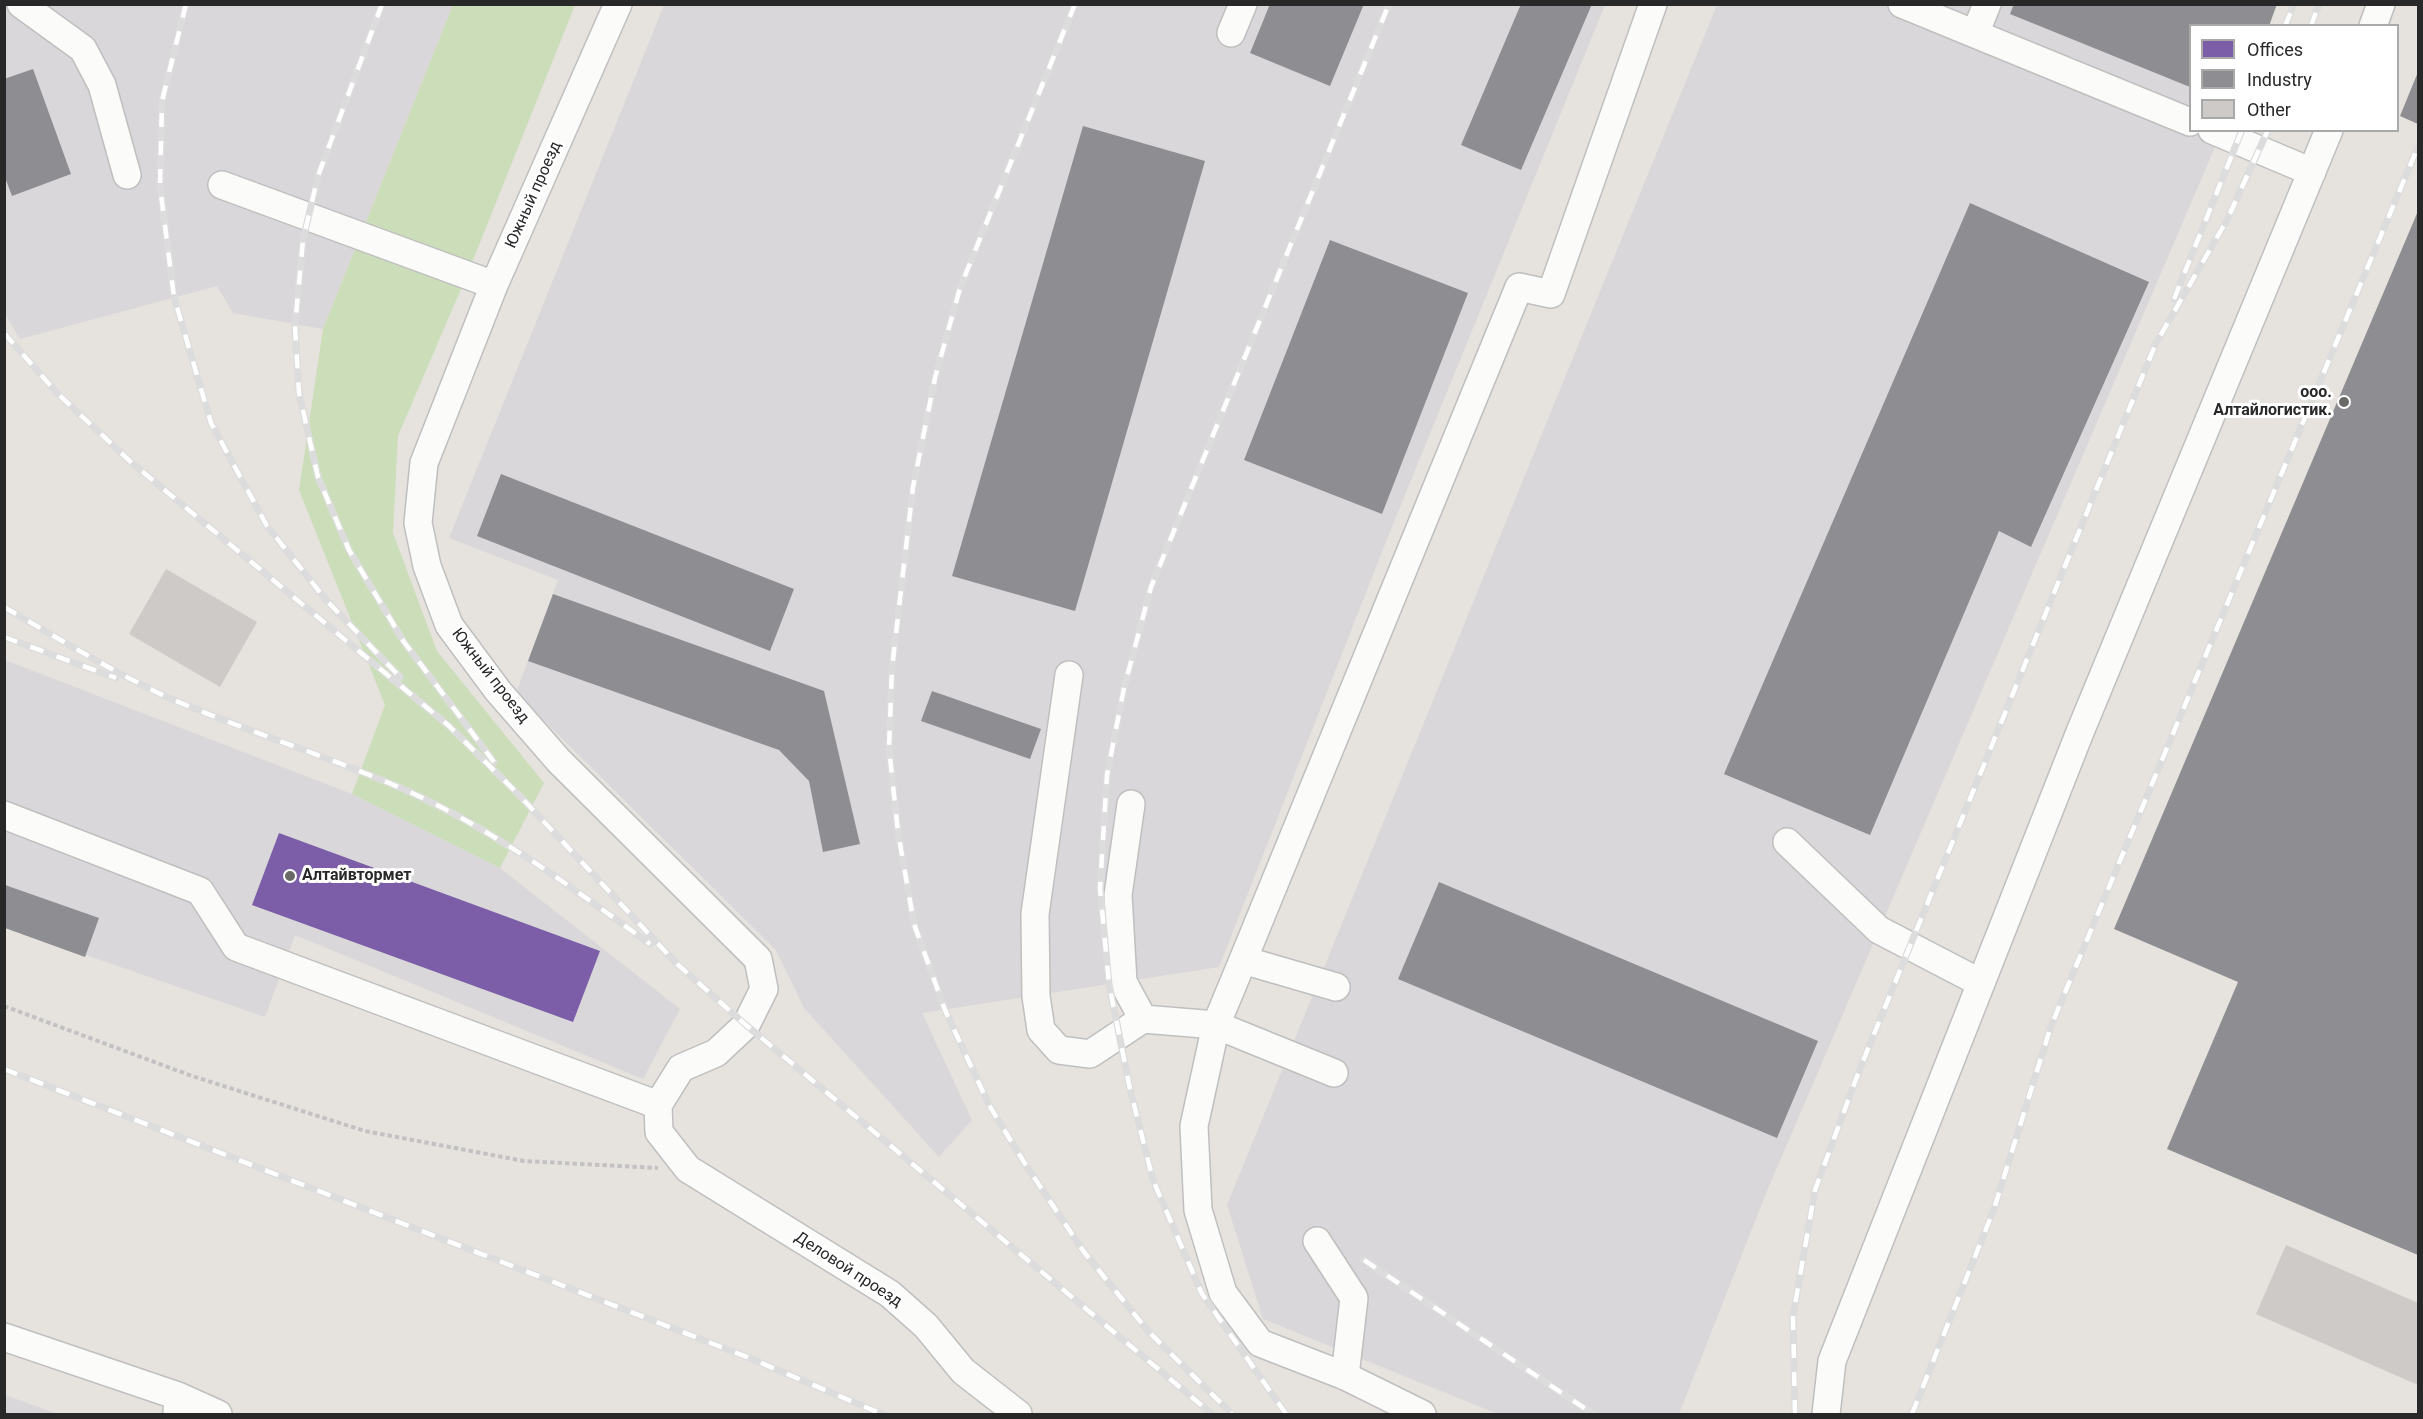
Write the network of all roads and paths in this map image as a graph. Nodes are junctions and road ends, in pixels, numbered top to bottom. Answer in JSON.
{"nodes":[{"id":1,"x":21,"y":4,"type":"edge"},
{"id":2,"x":618,"y":4,"type":"edge"},
{"id":3,"x":1243,"y":4,"type":"edge"},
{"id":4,"x":1653,"y":4,"type":"edge"},
{"id":5,"x":1902,"y":4,"type":"edge"},
{"id":6,"x":1987,"y":4,"type":"edge"},
{"id":7,"x":2381,"y":4,"type":"edge"},
{"id":8,"x":2374,"y":24,"type":"edge"},
{"id":9,"x":1232,"y":33,"type":"dead end"},
{"id":10,"x":1976,"y":34,"type":"junction"},
{"id":11,"x":2189,"y":122,"type":"edge"},
{"id":12,"x":2217,"y":132,"type":"edge"},
{"id":13,"x":2328,"y":132,"type":"edge"},
{"id":14,"x":2312,"y":172,"type":"junction"},
{"id":15,"x":127,"y":175,"type":"dead end"},
{"id":16,"x":222,"y":185,"type":"dead end"},
{"id":17,"x":494,"y":285,"type":"junction"},
{"id":18,"x":1069,"y":675,"type":"dead end"},
{"id":19,"x":1131,"y":804,"type":"dead end"},
{"id":20,"x":4,"y":815,"type":"edge"},
{"id":21,"x":1787,"y":842,"type":"dead end"},
{"id":22,"x":1243,"y":960,"type":"junction"},
{"id":23,"x":1981,"y":983,"type":"junction"},
{"id":24,"x":1336,"y":987,"type":"dead end"},
{"id":25,"x":4,"y":1006,"type":"edge"},
{"id":26,"x":1143,"y":1019,"type":"junction"},
{"id":27,"x":1216,"y":1024,"type":"junction"},
{"id":28,"x":1334,"y":1073,"type":"dead end"},
{"id":29,"x":658,"y":1105,"type":"junction"},
{"id":30,"x":688,"y":1169,"type":"junction"},
{"id":31,"x":1317,"y":1242,"type":"dead end"},
{"id":32,"x":4,"y":1337,"type":"edge"},
{"id":33,"x":1344,"y":1376,"type":"junction"},
{"id":34,"x":178,"y":1405,"type":"edge"},
{"id":35,"x":218,"y":1414,"type":"edge"},
{"id":36,"x":1018,"y":1414,"type":"edge"},
{"id":37,"x":1422,"y":1414,"type":"edge"},
{"id":38,"x":1826,"y":1414,"type":"edge"}],
"edges":[{"from":1,"to":15,"type":"street"},
{"from":2,"to":17,"type":"street","name":"Южный проезд"},
{"from":3,"to":9,"type":"street"},
{"from":4,"to":22,"type":"street"},
{"from":5,"to":10,"type":"street"},
{"from":6,"to":10,"type":"street"},
{"from":7,"to":8,"type":"street"},
{"from":10,"to":11,"type":"street"},
{"from":12,"to":14,"type":"street"},
{"from":13,"to":14,"type":"street"},
{"from":14,"to":23,"type":"street"},
{"from":16,"to":17,"type":"street"},
{"from":17,"to":29,"type":"street","name":"Южный проезд"},
{"from":18,"to":26,"type":"street"},
{"from":19,"to":26,"type":"street"},
{"from":20,"to":29,"type":"street"},
{"from":21,"to":23,"type":"street"},
{"from":22,"to":24,"type":"street"},
{"from":22,"to":27,"type":"street"},
{"from":23,"to":38,"type":"street"},
{"from":25,"to":30,"type":"path"},
{"from":26,"to":27,"type":"street"},
{"from":27,"to":28,"type":"street"},
{"from":27,"to":33,"type":"street"},
{"from":29,"to":30,"type":"street"},
{"from":30,"to":36,"type":"street","name":"Деловой проезд"},
{"from":31,"to":33,"type":"street"},
{"from":32,"to":34,"type":"street"},
{"from":33,"to":37,"type":"street"},
{"from":34,"to":35,"type":"street"}]}
